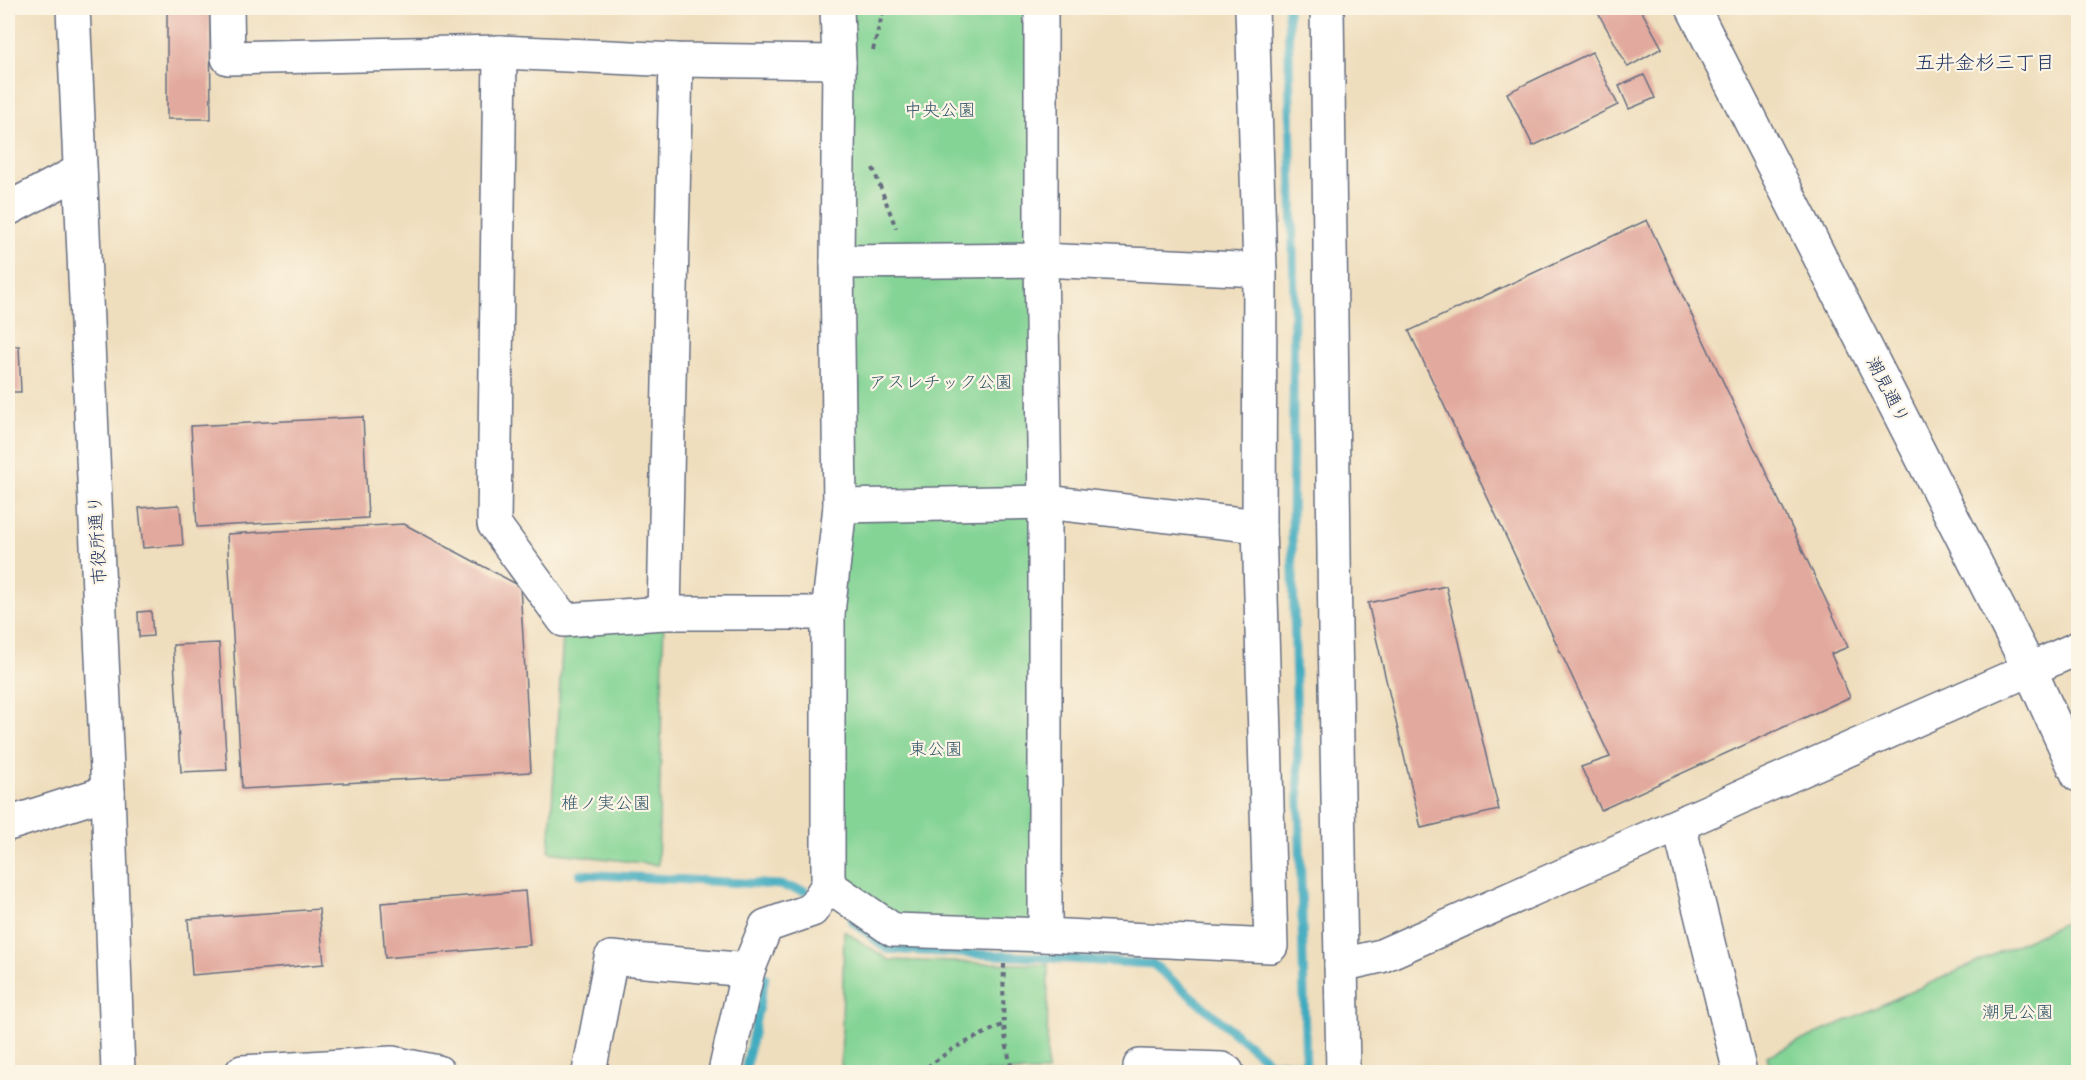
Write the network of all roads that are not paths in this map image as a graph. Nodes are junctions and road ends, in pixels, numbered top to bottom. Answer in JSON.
{"nodes":[{"id":1,"x":73,"y":8,"type":"edge"},
{"id":2,"x":227,"y":8,"type":"edge"},
{"id":3,"x":837,"y":8,"type":"edge"},
{"id":4,"x":1041,"y":8,"type":"edge"},
{"id":5,"x":1252,"y":8,"type":"edge"},
{"id":6,"x":1327,"y":8,"type":"edge"},
{"id":7,"x":1693,"y":8,"type":"edge"},
{"id":8,"x":500,"y":52,"type":"junction"},
{"id":9,"x":676,"y":60,"type":"junction"},
{"id":10,"x":839,"y":62,"type":"junction"},
{"id":11,"x":80,"y":171,"type":"junction"},
{"id":12,"x":8,"y":208,"type":"edge"},
{"id":13,"x":1041,"y":260,"type":"junction"},
{"id":14,"x":837,"y":262,"type":"junction"},
{"id":15,"x":1260,"y":270,"type":"junction"},
{"id":16,"x":1045,"y":502,"type":"junction"},
{"id":17,"x":840,"y":506,"type":"junction"},
{"id":18,"x":1259,"y":526,"type":"junction"},
{"id":19,"x":664,"y":613,"type":"junction"},
{"id":20,"x":828,"y":613,"type":"junction"},
{"id":21,"x":2079,"y":648,"type":"edge"},
{"id":22,"x":2030,"y":670,"type":"junction"},
{"id":23,"x":2079,"y":775,"type":"edge"},
{"id":24,"x":108,"y":792,"type":"junction"},
{"id":25,"x":8,"y":824,"type":"edge"},
{"id":26,"x":1679,"y":825,"type":"junction"},
{"id":27,"x":828,"y":885,"type":"junction"},
{"id":28,"x":1045,"y":935,"type":"junction"},
{"id":29,"x":1341,"y":965,"type":"junction"},
{"id":30,"x":748,"y":970,"type":"junction"},
{"id":31,"x":118,"y":1072,"type":"edge"},
{"id":32,"x":242,"y":1072,"type":"edge"},
{"id":33,"x":438,"y":1072,"type":"edge"},
{"id":34,"x":589,"y":1072,"type":"edge"},
{"id":35,"x":724,"y":1072,"type":"edge"},
{"id":36,"x":1140,"y":1072,"type":"edge"},
{"id":37,"x":1227,"y":1072,"type":"edge"},
{"id":38,"x":1343,"y":1072,"type":"edge"},
{"id":39,"x":1740,"y":1072,"type":"edge"}],
"edges":[{"from":1,"to":11,"type":"street","name":"市役所通り"},
{"from":2,"to":8,"type":"street"},
{"from":3,"to":10,"type":"street"},
{"from":4,"to":13,"type":"street"},
{"from":5,"to":15,"type":"street"},
{"from":6,"to":29,"type":"street"},
{"from":7,"to":22,"type":"street","name":"潮見通り"},
{"from":8,"to":9,"type":"street"},
{"from":8,"to":19,"type":"street"},
{"from":9,"to":10,"type":"street"},
{"from":9,"to":19,"type":"street"},
{"from":10,"to":14,"type":"street"},
{"from":11,"to":12,"type":"street"},
{"from":11,"to":24,"type":"street","name":"市役所通り"},
{"from":13,"to":14,"type":"street"},
{"from":13,"to":15,"type":"street"},
{"from":13,"to":16,"type":"street"},
{"from":14,"to":17,"type":"street"},
{"from":15,"to":18,"type":"street"},
{"from":16,"to":17,"type":"street"},
{"from":16,"to":18,"type":"street"},
{"from":16,"to":28,"type":"street"},
{"from":17,"to":20,"type":"street"},
{"from":18,"to":28,"type":"street"},
{"from":19,"to":20,"type":"street"},
{"from":20,"to":27,"type":"street"},
{"from":21,"to":22,"type":"street"},
{"from":22,"to":23,"type":"street","name":"潮見通り"},
{"from":22,"to":26,"type":"street"},
{"from":24,"to":25,"type":"street"},
{"from":24,"to":31,"type":"street","name":"市役所通り"},
{"from":26,"to":29,"type":"street"},
{"from":26,"to":39,"type":"street"},
{"from":27,"to":28,"type":"street"},
{"from":27,"to":30,"type":"street"},
{"from":29,"to":38,"type":"street"},
{"from":30,"to":34,"type":"street"},
{"from":30,"to":35,"type":"street"},
{"from":32,"to":33,"type":"street"},
{"from":36,"to":37,"type":"street"}]}
